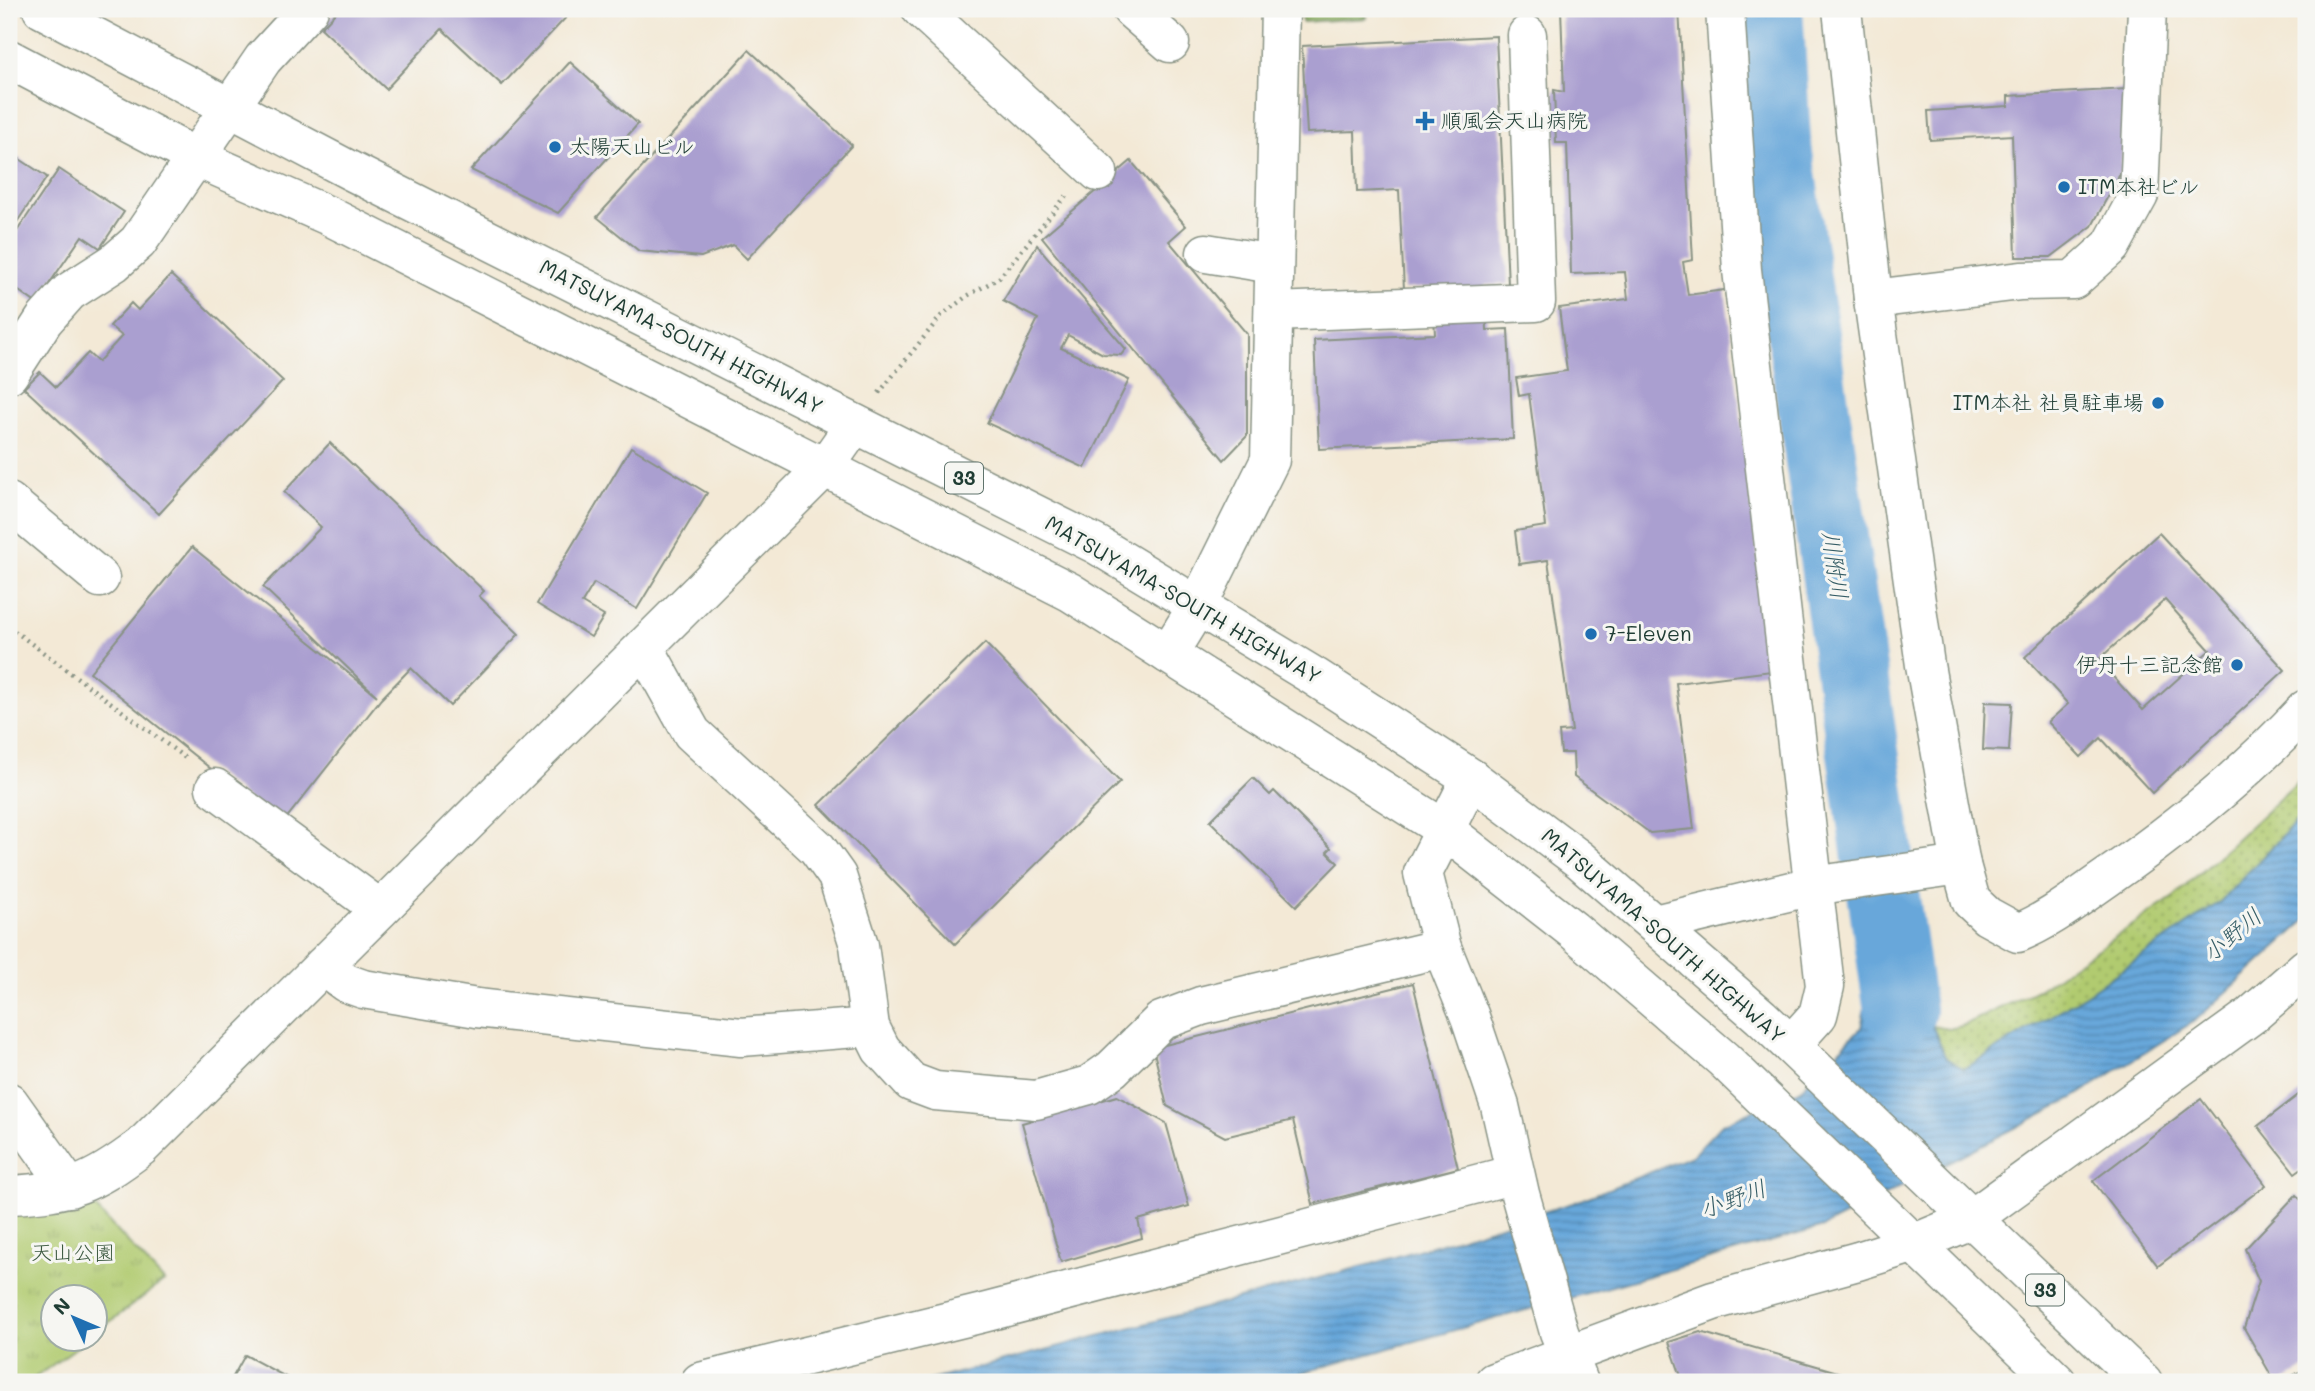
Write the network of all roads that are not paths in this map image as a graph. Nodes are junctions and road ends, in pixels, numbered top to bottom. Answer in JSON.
{"nodes":[{"id":1,"x":42,"y":9,"type":"edge"},
{"id":2,"x":309,"y":9,"type":"edge"},
{"id":3,"x":1131,"y":9,"type":"edge"},
{"id":4,"x":1280,"y":9,"type":"edge"},
{"id":5,"x":1725,"y":9,"type":"edge"},
{"id":6,"x":1842,"y":9,"type":"edge"},
{"id":7,"x":2147,"y":9,"type":"edge"},
{"id":8,"x":936,"y":13,"type":"edge"},
{"id":9,"x":1527,"y":35,"type":"dead end"},
{"id":10,"x":1170,"y":43,"type":"dead end"},
{"id":11,"x":9,"y":59,"type":"edge"},
{"id":12,"x":230,"y":109,"type":"junction"},
{"id":13,"x":197,"y":158,"type":"junction"},
{"id":14,"x":1098,"y":172,"type":"road end"},
{"id":15,"x":1206,"y":253,"type":"dead end"},
{"id":16,"x":1273,"y":264,"type":"junction"},
{"id":17,"x":1873,"y":299,"type":"junction"},
{"id":18,"x":1274,"y":312,"type":"junction"},
{"id":19,"x":9,"y":374,"type":"edge"},
{"id":20,"x":855,"y":424,"type":"junction"},
{"id":21,"x":824,"y":468,"type":"junction"},
{"id":22,"x":9,"y":502,"type":"edge"},
{"id":23,"x":100,"y":578,"type":"dead end"},
{"id":24,"x":1197,"y":607,"type":"junction"},
{"id":25,"x":644,"y":647,"type":"junction"},
{"id":26,"x":1168,"y":654,"type":"junction"},
{"id":27,"x":2306,"y":709,"type":"edge"},
{"id":28,"x":1471,"y":778,"type":"junction"},
{"id":29,"x":215,"y":788,"type":"road end"},
{"id":30,"x":1444,"y":829,"type":"junction"},
{"id":31,"x":1947,"y":867,"type":"junction"},
{"id":32,"x":1816,"y":885,"type":"junction"},
{"id":33,"x":380,"y":909,"type":"junction"},
{"id":34,"x":1655,"y":924,"type":"junction"},
{"id":35,"x":1442,"y":948,"type":"junction"},
{"id":36,"x":323,"y":965,"type":"junction"},
{"id":37,"x":2306,"y":968,"type":"edge"},
{"id":38,"x":870,"y":1027,"type":"junction"},
{"id":39,"x":1801,"y":1055,"type":"junction"},
{"id":40,"x":9,"y":1102,"type":"edge"},
{"id":41,"x":1517,"y":1184,"type":"junction"},
{"id":42,"x":70,"y":1188,"type":"junction"},
{"id":43,"x":9,"y":1195,"type":"edge"},
{"id":44,"x":1959,"y":1209,"type":"junction"},
{"id":45,"x":1904,"y":1233,"type":"junction"},
{"id":46,"x":1569,"y":1356,"type":"edge"},
{"id":47,"x":700,"y":1382,"type":"edge"},
{"id":48,"x":1494,"y":1382,"type":"edge"},
{"id":49,"x":2057,"y":1382,"type":"edge"},
{"id":50,"x":2143,"y":1382,"type":"edge"}],
"edges":[{"from":1,"to":12,"type":"main road","name":"MATSUYAMA-SOUTH HIGHWAY","number":"33"},
{"from":2,"to":12,"type":"main road"},
{"from":3,"to":10,"type":"main road"},
{"from":4,"to":16,"type":"main road"},
{"from":5,"to":32,"type":"main road"},
{"from":6,"to":17,"type":"main road"},
{"from":7,"to":17,"type":"main road"},
{"from":8,"to":14,"type":"main road"},
{"from":9,"to":18,"type":"main road"},
{"from":11,"to":13,"type":"main road","number":"33"},
{"from":12,"to":13,"type":"main road"},
{"from":12,"to":20,"type":"main road","name":"MATSUYAMA-SOUTH HIGHWAY","number":"33"},
{"from":13,"to":19,"type":"main road"},
{"from":13,"to":21,"type":"main road","number":"33"},
{"from":15,"to":16,"type":"main road"},
{"from":16,"to":18,"type":"main road"},
{"from":17,"to":31,"type":"main road"},
{"from":18,"to":24,"type":"main road"},
{"from":20,"to":21,"type":"main road"},
{"from":20,"to":24,"type":"main road","name":"MATSUYAMA-SOUTH HIGHWAY","number":"33"},
{"from":21,"to":25,"type":"main road"},
{"from":21,"to":26,"type":"main road","number":"33"},
{"from":22,"to":23,"type":"main road"},
{"from":24,"to":26,"type":"main road"},
{"from":24,"to":28,"type":"main road","name":"MATSUYAMA-SOUTH HIGHWAY","number":"33"},
{"from":25,"to":33,"type":"main road"},
{"from":25,"to":38,"type":"main road"},
{"from":26,"to":30,"type":"main road","number":"33"},
{"from":27,"to":31,"type":"main road"},
{"from":28,"to":30,"type":"main road"},
{"from":28,"to":34,"type":"main road","name":"MATSUYAMA-SOUTH HIGHWAY","number":"33"},
{"from":29,"to":33,"type":"main road"},
{"from":30,"to":35,"type":"main road"},
{"from":30,"to":45,"type":"main road","number":"33"},
{"from":31,"to":32,"type":"main road"},
{"from":32,"to":34,"type":"main road"},
{"from":32,"to":39,"type":"main road"},
{"from":33,"to":36,"type":"main road"},
{"from":34,"to":39,"type":"main road","name":"MATSUYAMA-SOUTH HIGHWAY","number":"33"},
{"from":35,"to":38,"type":"main road"},
{"from":35,"to":41,"type":"main road"},
{"from":36,"to":38,"type":"main road"},
{"from":36,"to":42,"type":"main road"},
{"from":37,"to":44,"type":"main road"},
{"from":39,"to":44,"type":"main road","name":"MATSUYAMA-SOUTH HIGHWAY","number":"33"},
{"from":40,"to":42,"type":"main road"},
{"from":41,"to":46,"type":"main road"},
{"from":41,"to":47,"type":"main road"},
{"from":42,"to":43,"type":"main road"},
{"from":44,"to":45,"type":"main road"},
{"from":44,"to":50,"type":"main road","name":"MATSUYAMA-SOUTH HIGHWAY","number":"33"},
{"from":45,"to":46,"type":"main road"},
{"from":45,"to":49,"type":"main road","number":"33"},
{"from":46,"to":48,"type":"main road"}]}
